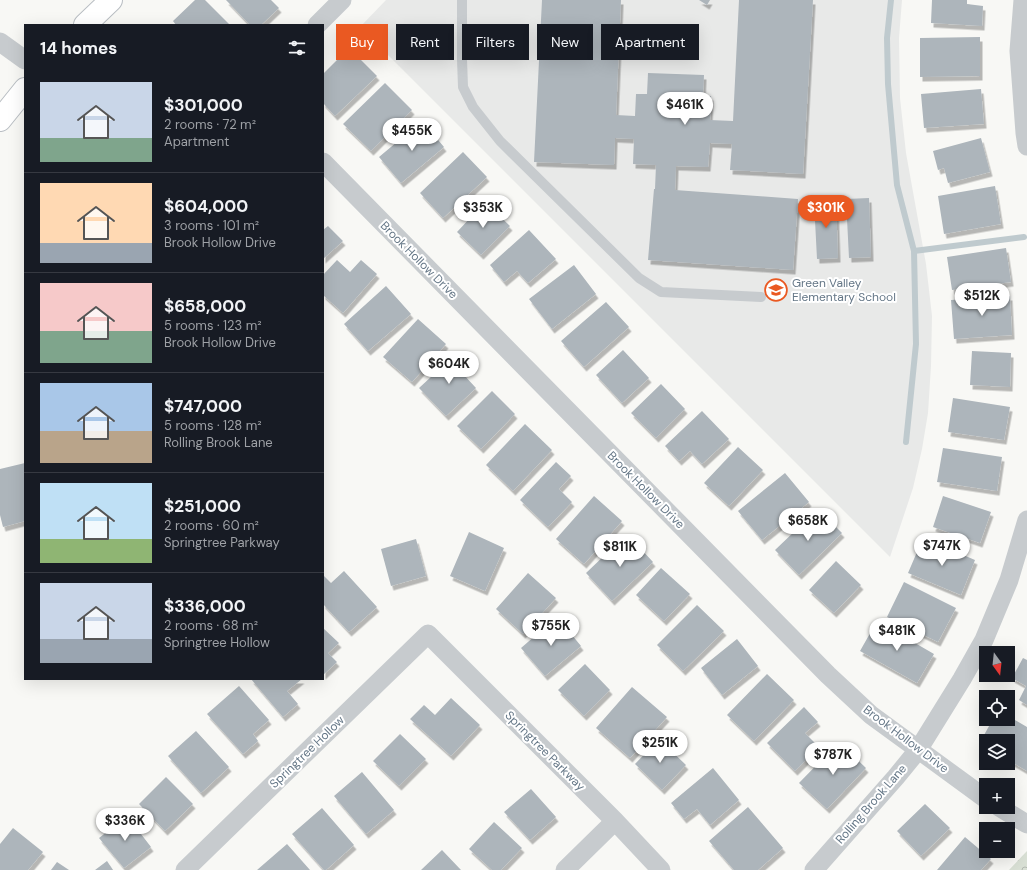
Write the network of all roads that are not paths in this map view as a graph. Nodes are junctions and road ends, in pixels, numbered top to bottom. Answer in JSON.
{"nodes":[{"id":1,"x":111,"y":0,"type":"edge"},
{"id":2,"x":342,"y":0,"type":"edge"},
{"id":3,"x":462,"y":0,"type":"edge"},
{"id":4,"x":1022,"y":0,"type":"edge"},
{"id":5,"x":87,"y":24,"type":"edge"},
{"id":6,"x":318,"y":24,"type":"edge"},
{"id":7,"x":0,"y":42,"type":"edge"},
{"id":8,"x":24,"y":59,"type":"edge"},
{"id":9,"x":24,"y":90,"type":"edge"},
{"id":10,"x":0,"y":120,"type":"edge"},
{"id":11,"x":1027,"y":146,"type":"edge"},
{"id":12,"x":324,"y":163,"type":"edge"},
{"id":13,"x":761,"y":297,"type":"dead end"},
{"id":14,"x":1027,"y":520,"type":"edge"},
{"id":15,"x":428,"y":634,"type":"joint"},
{"id":16,"x":918,"y":750,"type":"junction"},
{"id":17,"x":979,"y":795,"type":"edge"},
{"id":18,"x":1011,"y":814,"type":"edge"},
{"id":19,"x":615,"y":821,"type":"junction"},
{"id":20,"x":1027,"y":824,"type":"edge"},
{"id":21,"x":186,"y":870,"type":"edge"},
{"id":22,"x":565,"y":870,"type":"edge"},
{"id":23,"x":661,"y":870,"type":"edge"},
{"id":24,"x":814,"y":870,"type":"edge"}],
"edges":[{"from":1,"to":5,"type":"street"},
{"from":2,"to":6,"type":"street"},
{"from":3,"to":13,"type":"lane"},
{"from":4,"to":11,"type":"street"},
{"from":7,"to":8,"type":"street"},
{"from":9,"to":10,"type":"street"},
{"from":12,"to":16,"type":"street","name":"Brook Hollow Drive"},
{"from":14,"to":16,"type":"street","name":"Rolling Brook Lane"},
{"from":15,"to":19,"type":"street","name":"Springtree Parkway"},
{"from":15,"to":21,"type":"street","name":"Springtree Hollow"},
{"from":16,"to":17,"type":"street","name":"Brook Hollow Drive"},
{"from":16,"to":24,"type":"street","name":"Rolling Brook Lane"},
{"from":18,"to":20,"type":"street"},
{"from":19,"to":22,"type":"street"},
{"from":19,"to":23,"type":"street","name":"Springtree Parkway"}]}
